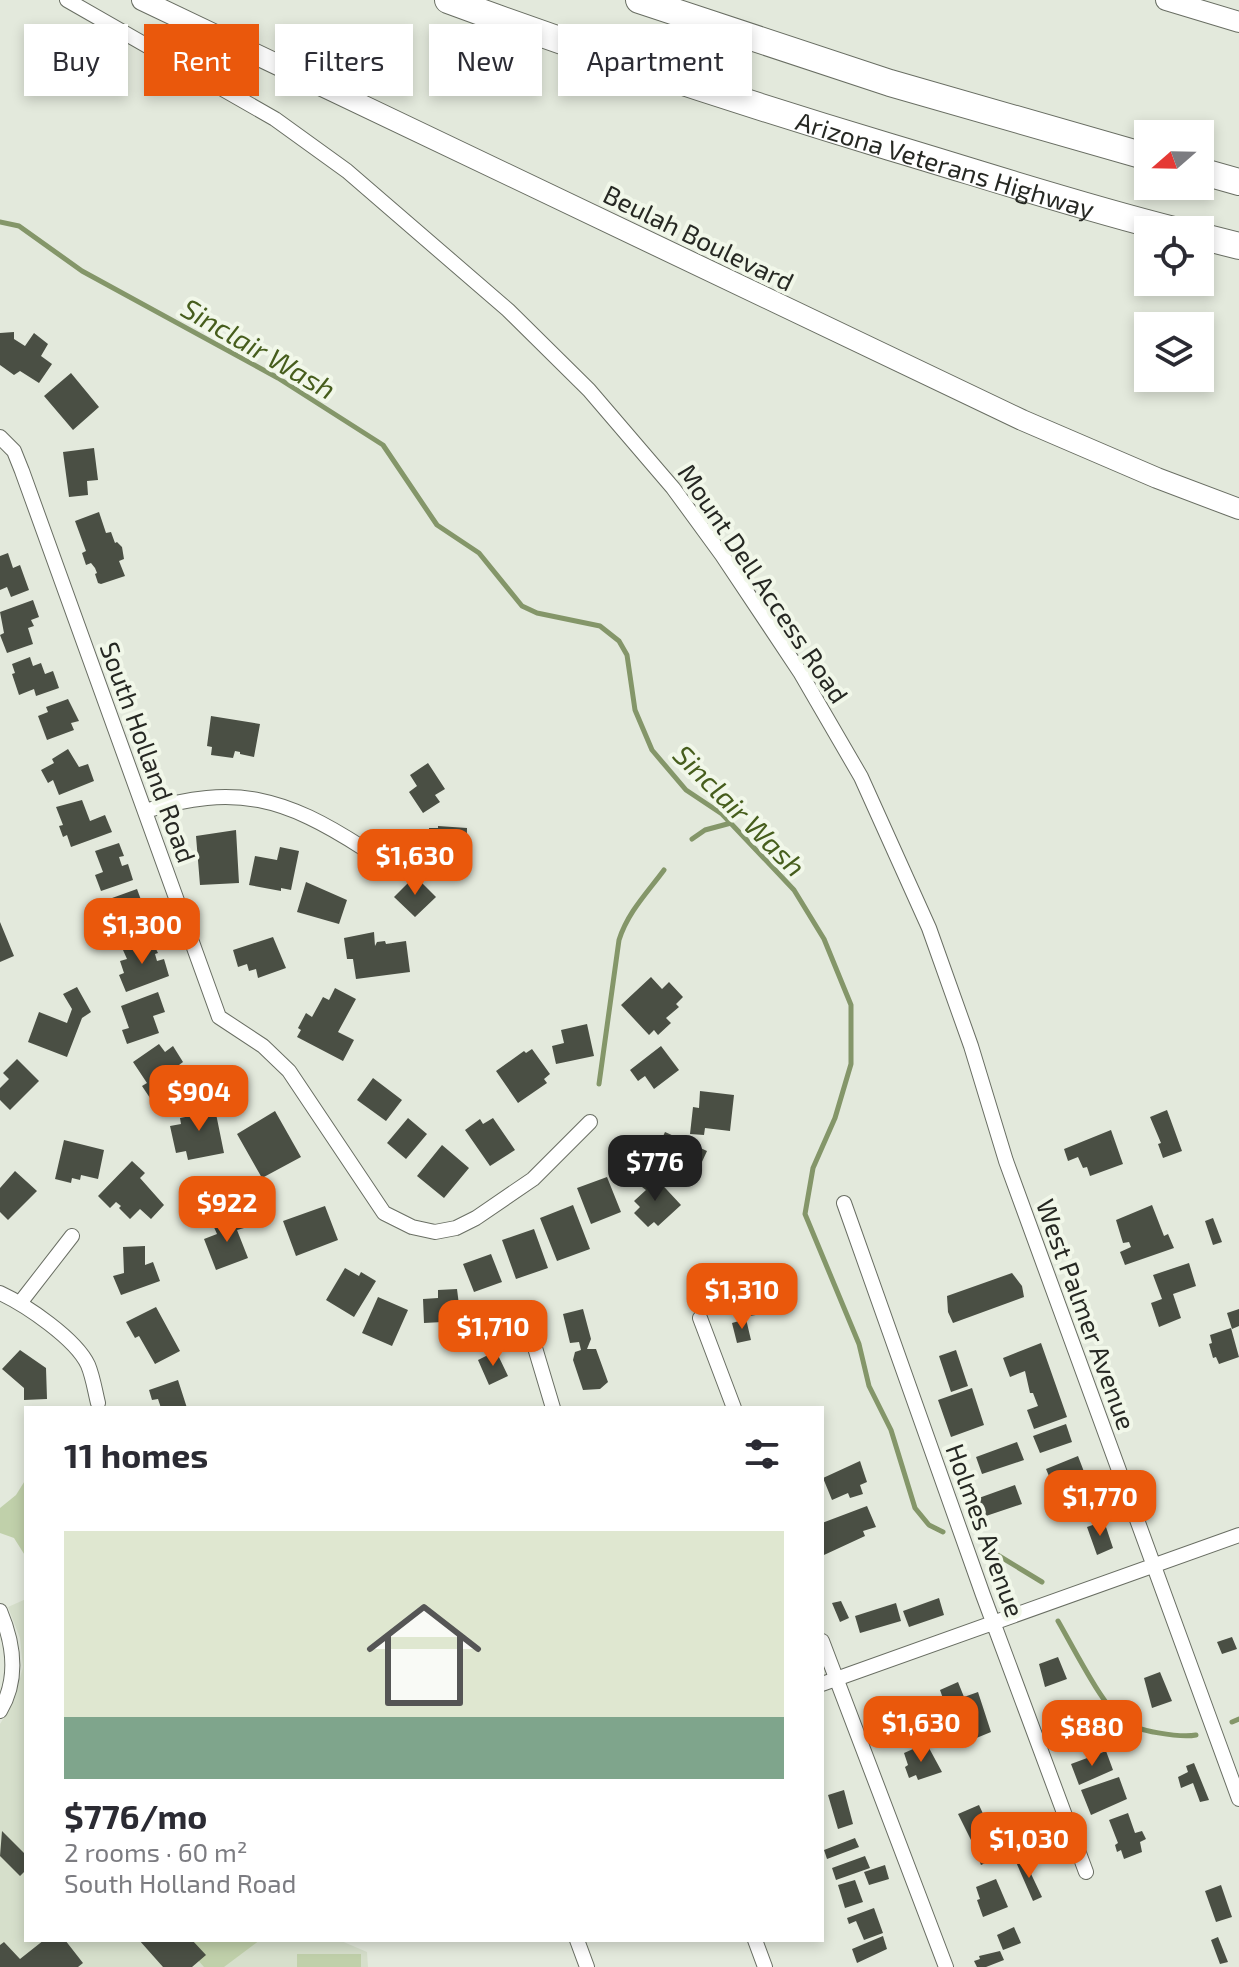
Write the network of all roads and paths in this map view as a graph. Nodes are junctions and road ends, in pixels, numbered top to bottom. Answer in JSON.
{"nodes":[{"id":1,"x":67,"y":0,"type":"edge"},
{"id":2,"x":142,"y":0,"type":"edge"},
{"id":3,"x":448,"y":0,"type":"edge"},
{"id":4,"x":639,"y":0,"type":"edge"},
{"id":5,"x":1166,"y":0,"type":"edge"},
{"id":6,"x":1239,"y":22,"type":"edge"},
{"id":7,"x":1134,"y":153,"type":"edge"},
{"id":8,"x":1214,"y":175,"type":"edge"},
{"id":9,"x":1239,"y":182,"type":"edge"},
{"id":10,"x":1134,"y":219,"type":"edge"},
{"id":11,"x":1214,"y":240,"type":"edge"},
{"id":12,"x":1239,"y":246,"type":"edge"},
{"id":13,"x":0,"y":437,"type":"edge"},
{"id":14,"x":1239,"y":509,"type":"edge"},
{"id":15,"x":145,"y":811,"type":"junction"},
{"id":16,"x":363,"y":848,"type":"dead end"},
{"id":17,"x":590,"y":1122,"type":"dead end"},
{"id":18,"x":1006,"y":1161,"type":"joint"},
{"id":19,"x":844,"y":1203,"type":"dead end"},
{"id":20,"x":72,"y":1236,"type":"dead end"},
{"id":21,"x":0,"y":1293,"type":"edge"},
{"id":22,"x":20,"y":1303,"type":"junction"},
{"id":23,"x":700,"y":1318,"type":"dead end"},
{"id":24,"x":530,"y":1331,"type":"dead end"},
{"id":25,"x":98,"y":1403,"type":"dead end"},
{"id":26,"x":552,"y":1406,"type":"edge"},
{"id":27,"x":733,"y":1406,"type":"edge"},
{"id":28,"x":1239,"y":1535,"type":"edge"},
{"id":29,"x":1154,"y":1566,"type":"junction"},
{"id":30,"x":0,"y":1611,"type":"edge"},
{"id":31,"x":994,"y":1622,"type":"junction"},
{"id":32,"x":824,"y":1653,"type":"edge"},
{"id":33,"x":829,"y":1682,"type":"edge"},
{"id":34,"x":0,"y":1711,"type":"edge"},
{"id":35,"x":1239,"y":1799,"type":"edge"},
{"id":36,"x":1086,"y":1872,"type":"dead end"},
{"id":37,"x":578,"y":1942,"type":"edge"},
{"id":38,"x":756,"y":1942,"type":"edge"},
{"id":39,"x":587,"y":1967,"type":"edge"},
{"id":40,"x":765,"y":1967,"type":"edge"},
{"id":41,"x":946,"y":1967,"type":"edge"}],
"edges":[{"from":1,"to":18,"type":"street","name":"Mount Dell Access Road"},
{"from":2,"to":14,"type":"main road","name":"Beulah Boulevard"},
{"from":3,"to":10,"type":"highway","name":"Arizona Veterans Highway"},
{"from":4,"to":7,"type":"highway"},
{"from":5,"to":6,"type":"main road"},
{"from":8,"to":9,"type":"highway"},
{"from":11,"to":12,"type":"highway"},
{"from":13,"to":15,"type":"street","name":"South Holland Road"},
{"from":15,"to":16,"type":"street"},
{"from":15,"to":17,"type":"street","name":"South Holland Road"},
{"from":18,"to":29,"type":"street","name":"West Palmer Avenue"},
{"from":19,"to":31,"type":"street","name":"Holmes Avenue"},
{"from":20,"to":22,"type":"street"},
{"from":21,"to":22,"type":"street"},
{"from":22,"to":25,"type":"street"},
{"from":23,"to":27,"type":"street"},
{"from":24,"to":26,"type":"street"},
{"from":28,"to":29,"type":"street"},
{"from":29,"to":31,"type":"street"},
{"from":29,"to":35,"type":"street","name":"West Palmer Avenue"},
{"from":30,"to":34,"type":"street"},
{"from":31,"to":33,"type":"street"},
{"from":31,"to":36,"type":"street","name":"Holmes Avenue"},
{"from":32,"to":33,"type":"street"},
{"from":33,"to":41,"type":"street"},
{"from":37,"to":39,"type":"street"},
{"from":38,"to":40,"type":"street"}]}
